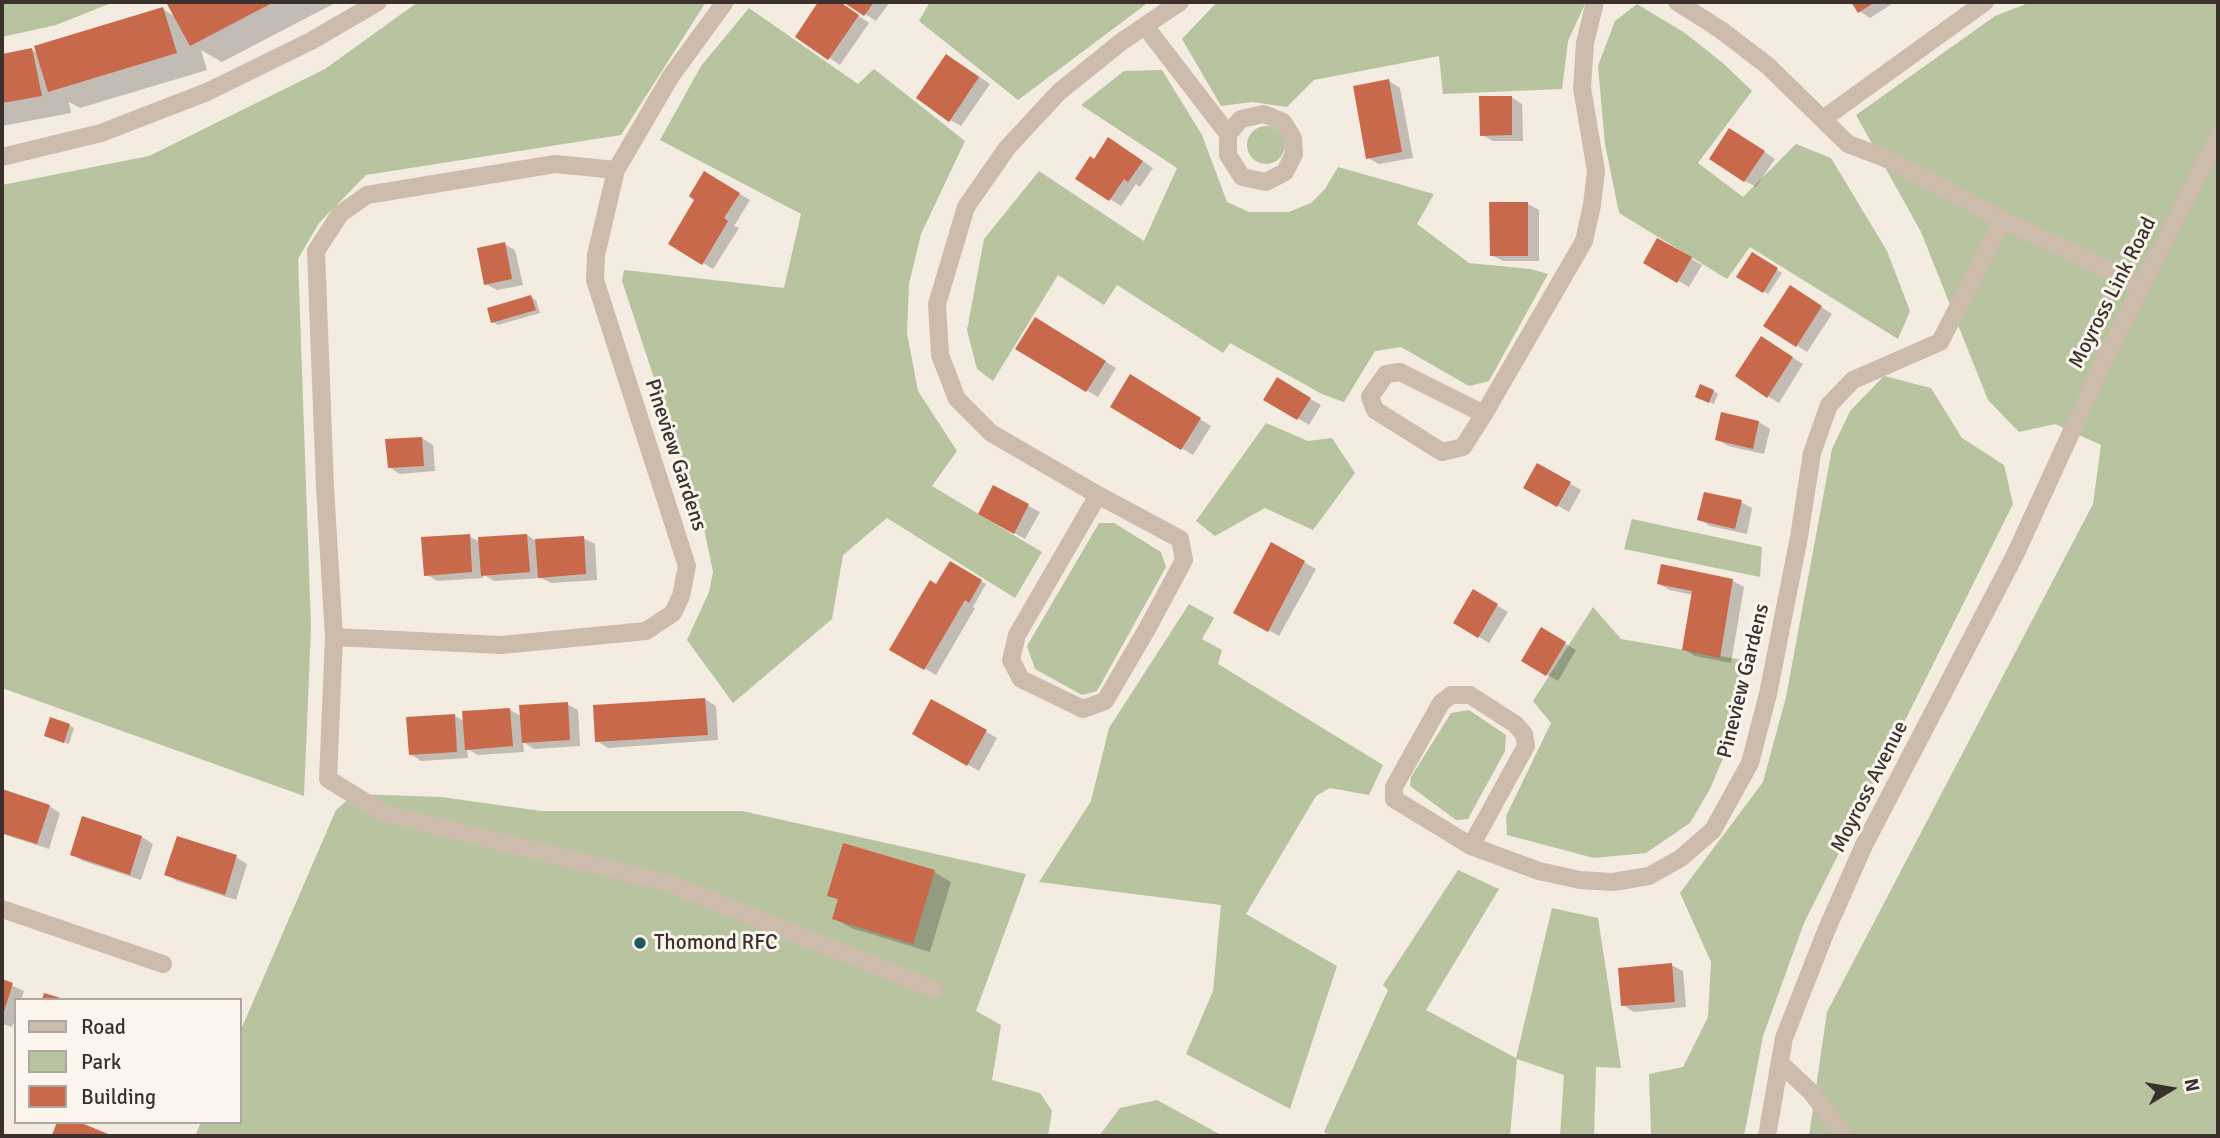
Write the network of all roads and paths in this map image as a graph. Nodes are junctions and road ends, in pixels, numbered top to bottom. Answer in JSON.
{"nodes":[{"id":1,"x":378,"y":2,"type":"edge"},
{"id":2,"x":725,"y":2,"type":"edge"},
{"id":3,"x":1180,"y":2,"type":"edge"},
{"id":4,"x":1595,"y":2,"type":"edge"},
{"id":5,"x":1677,"y":2,"type":"edge"},
{"id":6,"x":1985,"y":2,"type":"edge"},
{"id":7,"x":1144,"y":26,"type":"junction"},
{"id":8,"x":1823,"y":119,"type":"junction"},
{"id":9,"x":1228,"y":134,"type":"dead end"},
{"id":10,"x":2218,"y":136,"type":"edge"},
{"id":11,"x":2,"y":157,"type":"edge"},
{"id":12,"x":616,"y":170,"type":"junction"},
{"id":13,"x":2003,"y":220,"type":"junction"},
{"id":14,"x":2142,"y":286,"type":"junction"},
{"id":15,"x":1484,"y":414,"type":"junction"},
{"id":16,"x":2053,"y":472,"type":"joint"},
{"id":17,"x":1098,"y":495,"type":"junction"},
{"id":18,"x":334,"y":637,"type":"junction"},
{"id":19,"x":1471,"y":846,"type":"junction"},
{"id":20,"x":2,"y":909,"type":"edge"},
{"id":21,"x":163,"y":964,"type":"dead end"},
{"id":22,"x":934,"y":989,"type":"dead end"},
{"id":23,"x":1780,"y":1063,"type":"junction"},
{"id":24,"x":1767,"y":1136,"type":"edge"},
{"id":25,"x":1845,"y":1136,"type":"edge"}],
"edges":[{"from":1,"to":11,"type":"street"},
{"from":2,"to":12,"type":"street","name":"Pineview Gardens"},
{"from":3,"to":7,"type":"street"},
{"from":4,"to":15,"type":"street"},
{"from":5,"to":8,"type":"street"},
{"from":6,"to":8,"type":"street"},
{"from":7,"to":9,"type":"street"},
{"from":7,"to":17,"type":"street"},
{"from":8,"to":13,"type":"street"},
{"from":10,"to":14,"type":"street","name":"Moyross Link Road"},
{"from":12,"to":18,"type":"street"},
{"from":12,"to":18,"type":"street","name":"Pineview Gardens"},
{"from":13,"to":14,"type":"street"},
{"from":13,"to":19,"type":"street","name":"Pineview Gardens"},
{"from":14,"to":16,"type":"street","name":"Moyross Link Road"},
{"from":15,"to":15,"type":"street"},
{"from":16,"to":23,"type":"street","name":"Moyross Avenue"},
{"from":17,"to":17,"type":"street"},
{"from":18,"to":22,"type":"street"},
{"from":19,"to":19,"type":"street","name":"Pineview Gardens"},
{"from":20,"to":21,"type":"street"},
{"from":23,"to":24,"type":"street","name":"Moyross Avenue"},
{"from":23,"to":25,"type":"street"}]}
